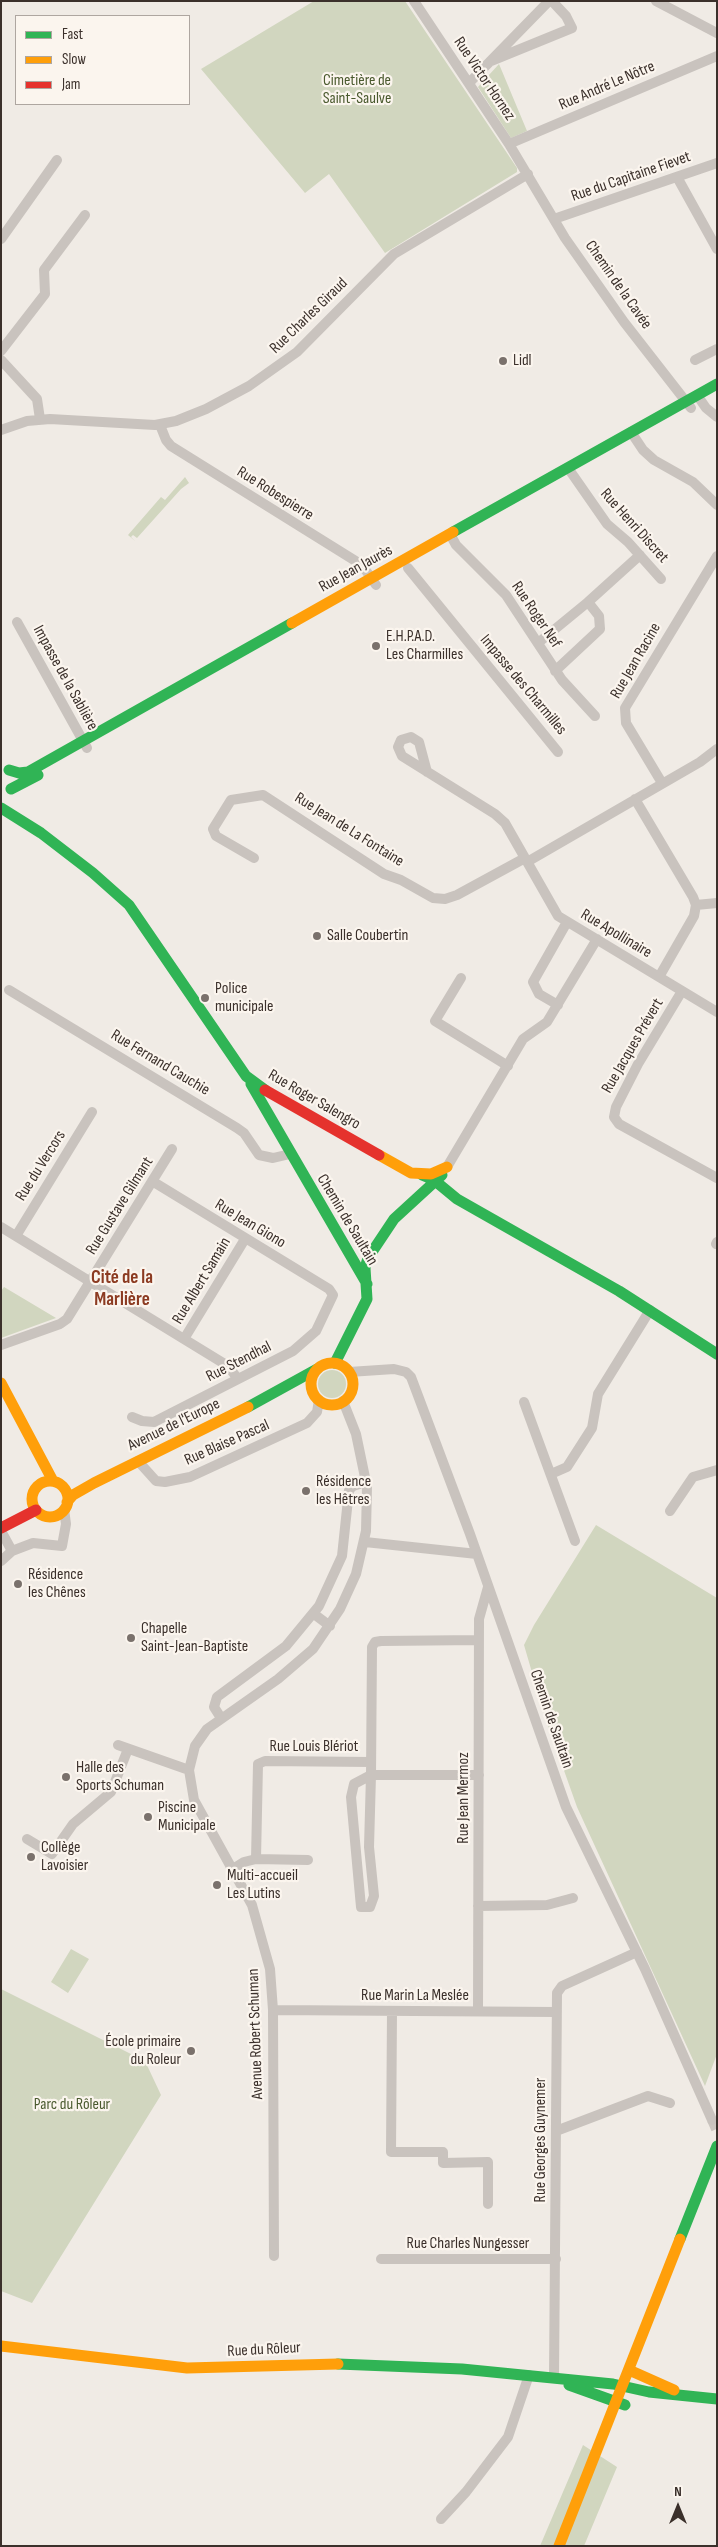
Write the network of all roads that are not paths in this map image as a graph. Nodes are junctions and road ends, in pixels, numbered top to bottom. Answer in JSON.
{"nodes":[{"id":1,"x":414,"y":1,"type":"edge"},
{"id":2,"x":551,"y":1,"type":"edge"},
{"id":3,"x":656,"y":1,"type":"edge"},
{"id":4,"x":717,"y":33,"type":"edge"},
{"id":5,"x":717,"y":56,"type":"edge"},
{"id":6,"x":491,"y":61,"type":"junction"},
{"id":7,"x":469,"y":83,"type":"junction"},
{"id":8,"x":509,"y":144,"type":"junction"},
{"id":9,"x":57,"y":160,"type":"dead end"},
{"id":10,"x":717,"y":163,"type":"edge"},
{"id":11,"x":528,"y":174,"type":"junction"},
{"id":12,"x":677,"y":177,"type":"junction"},
{"id":13,"x":85,"y":215,"type":"dead end"},
{"id":14,"x":554,"y":219,"type":"junction"},
{"id":15,"x":1,"y":239,"type":"edge"},
{"id":16,"x":717,"y":248,"type":"edge"},
{"id":17,"x":717,"y":348,"type":"edge"},
{"id":18,"x":1,"y":351,"type":"edge"},
{"id":19,"x":1,"y":360,"type":"edge"},
{"id":20,"x":696,"y":360,"type":"dead end"},
{"id":21,"x":717,"y":384,"type":"edge"},
{"id":22,"x":717,"y":393,"type":"edge"},
{"id":23,"x":694,"y":401,"type":"junction"},
{"id":24,"x":717,"y":417,"type":"edge"},
{"id":25,"x":40,"y":419,"type":"junction"},
{"id":26,"x":160,"y":425,"type":"junction"},
{"id":27,"x":1,"y":430,"type":"edge"},
{"id":28,"x":634,"y":436,"type":"junction"},
{"id":29,"x":570,"y":472,"type":"junction"},
{"id":30,"x":717,"y":505,"type":"edge"},
{"id":31,"x":453,"y":538,"type":"junction"},
{"id":32,"x":640,"y":555,"type":"junction"},
{"id":33,"x":717,"y":556,"type":"edge"},
{"id":34,"x":408,"y":568,"type":"junction"},
{"id":35,"x":661,"y":579,"type":"dead end"},
{"id":36,"x":374,"y":582,"type":"junction"},
{"id":37,"x":588,"y":602,"type":"junction"},
{"id":38,"x":17,"y":622,"type":"dead end"},
{"id":39,"x":538,"y":643,"type":"junction"},
{"id":40,"x":555,"y":671,"type":"junction"},
{"id":41,"x":595,"y":716,"type":"dead end"},
{"id":42,"x":85,"y":745,"type":"junction"},
{"id":43,"x":717,"y":749,"type":"edge"},
{"id":44,"x":558,"y":752,"type":"dead end"},
{"id":45,"x":5,"y":767,"type":"edge"},
{"id":46,"x":427,"y":772,"type":"dead end"},
{"id":47,"x":662,"y":784,"type":"junction"},
{"id":48,"x":7,"y":794,"type":"edge"},
{"id":49,"x":635,"y":799,"type":"junction"},
{"id":50,"x":1,"y":808,"type":"edge"},
{"id":51,"x":16,"y":817,"type":"junction"},
{"id":52,"x":254,"y":858,"type":"dead end"},
{"id":53,"x":526,"y":860,"type":"junction"},
{"id":54,"x":717,"y":903,"type":"edge"},
{"id":55,"x":696,"y":905,"type":"junction"},
{"id":56,"x":567,"y":922,"type":"junction"},
{"id":57,"x":597,"y":940,"type":"junction"},
{"id":58,"x":659,"y":977,"type":"junction"},
{"id":59,"x":462,"y":978,"type":"dead end"},
{"id":60,"x":9,"y":990,"type":"dead end"},
{"id":61,"x":682,"y":991,"type":"junction"},
{"id":62,"x":558,"y":1006,"type":"junction"},
{"id":63,"x":717,"y":1012,"type":"edge"},
{"id":64,"x":508,"y":1066,"type":"junction"},
{"id":65,"x":246,"y":1076,"type":"junction"},
{"id":66,"x":280,"y":1100,"type":"junction"},
{"id":67,"x":267,"y":1111,"type":"junction"},
{"id":68,"x":92,"y":1112,"type":"dead end"},
{"id":69,"x":172,"y":1149,"type":"dead end"},
{"id":70,"x":290,"y":1154,"type":"junction"},
{"id":71,"x":447,"y":1167,"type":"junction"},
{"id":72,"x":417,"y":1174,"type":"junction"},
{"id":73,"x":717,"y":1178,"type":"edge"},
{"id":74,"x":152,"y":1182,"type":"junction"},
{"id":75,"x":437,"y":1182,"type":"junction"},
{"id":76,"x":412,"y":1202,"type":"junction"},
{"id":77,"x":1,"y":1227,"type":"edge"},
{"id":78,"x":16,"y":1236,"type":"junction"},
{"id":79,"x":245,"y":1239,"type":"junction"},
{"id":80,"x":351,"y":1257,"type":"junction"},
{"id":81,"x":368,"y":1258,"type":"junction"},
{"id":82,"x":91,"y":1281,"type":"junction"},
{"id":83,"x":366,"y":1284,"type":"junction"},
{"id":84,"x":332,"y":1293,"type":"joint"},
{"id":85,"x":650,"y":1310,"type":"junction"},
{"id":86,"x":184,"y":1339,"type":"junction"},
{"id":87,"x":1,"y":1345,"type":"edge"},
{"id":88,"x":717,"y":1354,"type":"edge"},
{"id":89,"x":335,"y":1363,"type":"junction"},
{"id":90,"x":317,"y":1369,"type":"junction"},
{"id":91,"x":349,"y":1372,"type":"junction"},
{"id":92,"x":238,"y":1379,"type":"junction"},
{"id":93,"x":1,"y":1383,"type":"edge"},
{"id":94,"x":269,"y":1397,"type":"junction"},
{"id":95,"x":317,"y":1397,"type":"junction"},
{"id":96,"x":1,"y":1399,"type":"edge"},
{"id":97,"x":344,"y":1401,"type":"junction"},
{"id":98,"x":524,"y":1402,"type":"dead end"},
{"id":99,"x":132,"y":1417,"type":"dead end"},
{"id":100,"x":138,"y":1461,"type":"junction"},
{"id":101,"x":717,"y":1470,"type":"edge"},
{"id":102,"x":551,"y":1474,"type":"junction"},
{"id":103,"x":56,"y":1482,"type":"junction"},
{"id":104,"x":366,"y":1482,"type":"junction"},
{"id":105,"x":94,"y":1483,"type":"junction"},
{"id":106,"x":36,"y":1487,"type":"junction"},
{"id":107,"x":66,"y":1506,"type":"junction"},
{"id":108,"x":36,"y":1510,"type":"junction"},
{"id":109,"x":670,"y":1511,"type":"dead end"},
{"id":110,"x":1,"y":1529,"type":"edge"},
{"id":111,"x":576,"y":1541,"type":"dead end"},
{"id":112,"x":365,"y":1542,"type":"junction"},
{"id":113,"x":12,"y":1551,"type":"junction"},
{"id":114,"x":477,"y":1554,"type":"junction"},
{"id":115,"x":1,"y":1560,"type":"edge"},
{"id":116,"x":488,"y":1587,"type":"junction"},
{"id":117,"x":314,"y":1614,"type":"junction"},
{"id":118,"x":330,"y":1626,"type":"junction"},
{"id":119,"x":479,"y":1640,"type":"junction"},
{"id":120,"x":221,"y":1718,"type":"junction"},
{"id":121,"x":118,"y":1745,"type":"dead end"},
{"id":122,"x":128,"y":1749,"type":"junction"},
{"id":123,"x":371,"y":1762,"type":"junction"},
{"id":124,"x":189,"y":1770,"type":"junction"},
{"id":125,"x":371,"y":1774,"type":"junction"},
{"id":126,"x":479,"y":1775,"type":"junction"},
{"id":127,"x":26,"y":1839,"type":"dead end"},
{"id":128,"x":256,"y":1859,"type":"junction"},
{"id":129,"x":308,"y":1860,"type":"dead end"},
{"id":130,"x":233,"y":1869,"type":"junction"},
{"id":131,"x":573,"y":1898,"type":"dead end"},
{"id":132,"x":478,"y":1906,"type":"junction"},
{"id":133,"x":637,"y":1952,"type":"junction"},
{"id":134,"x":273,"y":2010,"type":"junction"},
{"id":135,"x":392,"y":2010,"type":"junction"},
{"id":136,"x":478,"y":2011,"type":"junction"},
{"id":137,"x":556,"y":2012,"type":"junction"},
{"id":138,"x":670,"y":2103,"type":"dead end"},
{"id":139,"x":712,"y":2120,"type":"dead end"},
{"id":140,"x":556,"y":2131,"type":"junction"},
{"id":141,"x":717,"y":2146,"type":"edge"},
{"id":142,"x":488,"y":2204,"type":"dead end"},
{"id":143,"x":274,"y":2256,"type":"dead end"},
{"id":144,"x":381,"y":2259,"type":"dead end"},
{"id":145,"x":556,"y":2260,"type":"junction"},
{"id":146,"x":1,"y":2346,"type":"edge"},
{"id":147,"x":633,"y":2372,"type":"junction"},
{"id":148,"x":530,"y":2375,"type":"junction"},
{"id":149,"x":554,"y":2378,"type":"junction"},
{"id":150,"x":627,"y":2387,"type":"junction"},
{"id":151,"x":690,"y":2395,"type":"junction"},
{"id":152,"x":717,"y":2399,"type":"edge"},
{"id":153,"x":621,"y":2404,"type":"junction"},
{"id":154,"x":441,"y":2519,"type":"dead end"},
{"id":155,"x":559,"y":2546,"type":"edge"},
{"id":156,"x":568,"y":2546,"type":"edge"}],
"edges":[{"from":1,"to":7,"type":"street","name":"Rue Victor Hornez"},
{"from":2,"to":6,"type":"street"},
{"from":2,"to":6,"type":"street"},
{"from":3,"to":4,"type":"street"},
{"from":5,"to":8,"type":"street","name":"Rue André Le Nôtre"},
{"from":6,"to":7,"type":"street"},
{"from":7,"to":8,"type":"street","name":"Rue Victor Hornez"},
{"from":8,"to":11,"type":"street","name":"Rue Victor Hornez"},
{"from":9,"to":15,"type":"street"},
{"from":10,"to":12,"type":"street","name":"Rue du Capitaine Fievet"},
{"from":11,"to":14,"type":"street","name":"Chemin de la Cavée"},
{"from":11,"to":26,"type":"street","name":"Rue Charles Giraud"},
{"from":12,"to":14,"type":"street","name":"Rue du Capitaine Fievet"},
{"from":12,"to":16,"type":"street"},
{"from":13,"to":18,"type":"street"},
{"from":14,"to":23,"type":"street","name":"Chemin de la Cavée"},
{"from":17,"to":20,"type":"street"},
{"from":19,"to":25,"type":"street"},
{"from":21,"to":23,"type":"street","name":"Rue Jean Jaurès"},
{"from":22,"to":23,"type":"street","name":"Rue Jean Jaurès"},
{"from":23,"to":24,"type":"street","name":"Chemin de la Cavée"},
{"from":23,"to":28,"type":"street","name":"Rue Jean Jaurès"},
{"from":25,"to":26,"type":"street","name":"Rue Charles Giraud"},
{"from":25,"to":27,"type":"street","name":"Rue Charles Giraud"},
{"from":26,"to":36,"type":"street","name":"Rue Robespierre"},
{"from":28,"to":29,"type":"street","name":"Rue Jean Jaurès"},
{"from":28,"to":30,"type":"street"},
{"from":29,"to":31,"type":"street","name":"Rue Jean Jaurès"},
{"from":29,"to":32,"type":"street","name":"Rue Henri Discret"},
{"from":31,"to":34,"type":"street","name":"Rue Jean Jaurès"},
{"from":31,"to":36,"type":"street","name":"Rue Jean Jaurès"},
{"from":31,"to":39,"type":"street","name":"Rue Roger Nef"},
{"from":32,"to":35,"type":"street","name":"Rue Henri Discret"},
{"from":32,"to":37,"type":"street"},
{"from":33,"to":47,"type":"street","name":"Rue Jean Racine"},
{"from":34,"to":36,"type":"street","name":"Rue Jean Jaurès"},
{"from":34,"to":44,"type":"street","name":"Impasse des Charmilles"},
{"from":36,"to":42,"type":"street","name":"Rue Jean Jaurès"},
{"from":37,"to":39,"type":"street"},
{"from":37,"to":40,"type":"street"},
{"from":38,"to":42,"type":"street","name":"Impasse de la Sablière"},
{"from":39,"to":40,"type":"street","name":"Rue Roger Nef"},
{"from":40,"to":41,"type":"street","name":"Rue Roger Nef"},
{"from":42,"to":45,"type":"street","name":"Rue Jean Jaurès"},
{"from":42,"to":48,"type":"street","name":"Rue Jean Jaurès"},
{"from":43,"to":47,"type":"street","name":"Rue Jean de La Fontaine"},
{"from":45,"to":48,"type":"street"},
{"from":46,"to":53,"type":"street","name":"Rue Apollinaire"},
{"from":47,"to":49,"type":"street","name":"Rue Jean de La Fontaine"},
{"from":48,"to":51,"type":"street"},
{"from":49,"to":53,"type":"street","name":"Rue Jean de La Fontaine"},
{"from":49,"to":55,"type":"street"},
{"from":50,"to":51,"type":"street","name":"Rue Roger Salengro"},
{"from":51,"to":65,"type":"street","name":"Rue Roger Salengro"},
{"from":52,"to":53,"type":"street","name":"Rue Jean de La Fontaine"},
{"from":53,"to":56,"type":"street","name":"Rue Apollinaire"},
{"from":54,"to":55,"type":"street"},
{"from":55,"to":58,"type":"street"},
{"from":56,"to":57,"type":"street","name":"Rue Apollinaire"},
{"from":56,"to":62,"type":"street"},
{"from":57,"to":58,"type":"street","name":"Rue Apollinaire"},
{"from":57,"to":62,"type":"street"},
{"from":58,"to":61,"type":"street","name":"Rue Apollinaire"},
{"from":59,"to":64,"type":"street"},
{"from":60,"to":70,"type":"street","name":"Rue Fernand Cauchie"},
{"from":61,"to":63,"type":"street","name":"Rue Apollinaire"},
{"from":61,"to":73,"type":"street","name":"Rue Jacques Prévert"},
{"from":62,"to":64,"type":"street"},
{"from":64,"to":71,"type":"street"},
{"from":65,"to":66,"type":"street","name":"Rue Roger Salengro"},
{"from":65,"to":67,"type":"street","name":"Chemin de Saultain"},
{"from":66,"to":67,"type":"street"},
{"from":66,"to":72,"type":"street","name":"Rue Roger Salengro"},
{"from":67,"to":70,"type":"street","name":"Chemin de Saultain"},
{"from":68,"to":78,"type":"street","name":"Rue du Vercors"},
{"from":69,"to":74,"type":"street","name":"Rue Gustave Gilmant"},
{"from":70,"to":80,"type":"street","name":"Chemin de Saultain"},
{"from":71,"to":72,"type":"street"},
{"from":71,"to":75,"type":"street"},
{"from":72,"to":75,"type":"street","name":"Rue Roger Salengro"},
{"from":72,"to":76,"type":"street"},
{"from":74,"to":79,"type":"street","name":"Rue Jean Giono"},
{"from":74,"to":82,"type":"street","name":"Rue Gustave Gilmant"},
{"from":75,"to":76,"type":"street"},
{"from":75,"to":85,"type":"street"},
{"from":76,"to":81,"type":"street"},
{"from":77,"to":78,"type":"street"},
{"from":78,"to":82,"type":"street"},
{"from":79,"to":84,"type":"street","name":"Rue Jean Giono"},
{"from":79,"to":86,"type":"street","name":"Rue Albert Samain"},
{"from":80,"to":81,"type":"street"},
{"from":80,"to":83,"type":"street","name":"Chemin de Saultain"},
{"from":81,"to":83,"type":"street"},
{"from":82,"to":86,"type":"street"},
{"from":82,"to":87,"type":"street","name":"Rue Gustave Gilmant"},
{"from":83,"to":89,"type":"street","name":"Chemin de Saultain"},
{"from":84,"to":92,"type":"street","name":"Rue Stendhal"},
{"from":85,"to":88,"type":"street"},
{"from":85,"to":102,"type":"street"},
{"from":86,"to":92,"type":"street"},
{"from":89,"to":90,"type":"street"},
{"from":89,"to":91,"type":"street"},
{"from":90,"to":94,"type":"street","name":"Avenue de l'Europe"},
{"from":90,"to":95,"type":"street"},
{"from":91,"to":97,"type":"street"},
{"from":91,"to":114,"type":"street","name":"Chemin de Saultain"},
{"from":92,"to":99,"type":"street","name":"Rue Stendhal"},
{"from":93,"to":103,"type":"street"},
{"from":94,"to":95,"type":"street","name":"Avenue de l'Europe"},
{"from":94,"to":100,"type":"street","name":"Avenue de l'Europe"},
{"from":95,"to":97,"type":"street"},
{"from":95,"to":100,"type":"street","name":"Rue Blaise Pascal"},
{"from":96,"to":106,"type":"street"},
{"from":97,"to":104,"type":"street"},
{"from":98,"to":102,"type":"street"},
{"from":100,"to":105,"type":"street","name":"Avenue de l'Europe"},
{"from":101,"to":109,"type":"street"},
{"from":102,"to":111,"type":"street"},
{"from":103,"to":105,"type":"street","name":"Avenue de l'Europe"},
{"from":103,"to":106,"type":"street"},
{"from":103,"to":107,"type":"street"},
{"from":104,"to":112,"type":"street"},
{"from":104,"to":117,"type":"street"},
{"from":105,"to":107,"type":"street","name":"Avenue de l'Europe"},
{"from":106,"to":108,"type":"street"},
{"from":107,"to":108,"type":"street"},
{"from":107,"to":113,"type":"street"},
{"from":108,"to":110,"type":"street"},
{"from":110,"to":113,"type":"street"},
{"from":112,"to":114,"type":"street"},
{"from":112,"to":118,"type":"street"},
{"from":113,"to":115,"type":"street"},
{"from":114,"to":116,"type":"street","name":"Chemin de Saultain"},
{"from":116,"to":119,"type":"street","name":"Rue Jean Mermoz"},
{"from":116,"to":133,"type":"street","name":"Chemin de Saultain"},
{"from":117,"to":118,"type":"street"},
{"from":117,"to":120,"type":"street"},
{"from":118,"to":120,"type":"street"},
{"from":119,"to":123,"type":"street"},
{"from":119,"to":126,"type":"street","name":"Rue Jean Mermoz"},
{"from":120,"to":124,"type":"street"},
{"from":121,"to":122,"type":"street"},
{"from":122,"to":124,"type":"street"},
{"from":122,"to":127,"type":"street"},
{"from":123,"to":125,"type":"street"},
{"from":123,"to":128,"type":"street","name":"Rue Louis Blériot"},
{"from":124,"to":130,"type":"street","name":"Avenue Robert Schuman"},
{"from":125,"to":125,"type":"street"},
{"from":125,"to":126,"type":"street","name":"Rue Louis Blériot"},
{"from":126,"to":132,"type":"street","name":"Rue Jean Mermoz"},
{"from":128,"to":129,"type":"street"},
{"from":128,"to":130,"type":"street"},
{"from":130,"to":134,"type":"street","name":"Avenue Robert Schuman"},
{"from":131,"to":132,"type":"street"},
{"from":132,"to":136,"type":"street","name":"Rue Jean Mermoz"},
{"from":133,"to":137,"type":"street","name":"Rue Georges Guynemer"},
{"from":133,"to":139,"type":"street","name":"Chemin de Saultain"},
{"from":134,"to":135,"type":"street","name":"Rue Marin La Meslée"},
{"from":134,"to":143,"type":"street","name":"Avenue Robert Schuman"},
{"from":135,"to":136,"type":"street","name":"Rue Marin La Meslée"},
{"from":135,"to":142,"type":"street"},
{"from":136,"to":137,"type":"street","name":"Rue Marin La Meslée"},
{"from":137,"to":140,"type":"street","name":"Rue Georges Guynemer"},
{"from":138,"to":140,"type":"street"},
{"from":140,"to":145,"type":"street","name":"Rue Georges Guynemer"},
{"from":141,"to":147,"type":"street"},
{"from":144,"to":145,"type":"street","name":"Rue Charles Nungesser"},
{"from":145,"to":149,"type":"street","name":"Rue Georges Guynemer"},
{"from":146,"to":148,"type":"street","name":"Rue du Rôleur"},
{"from":147,"to":150,"type":"street"},
{"from":147,"to":151,"type":"street","name":"Rue du Rôleur"},
{"from":148,"to":149,"type":"street","name":"Rue du Rôleur"},
{"from":148,"to":154,"type":"street"},
{"from":149,"to":150,"type":"street","name":"Rue du Rôleur"},
{"from":149,"to":153,"type":"street","name":"Rue du Rôleur"},
{"from":150,"to":151,"type":"street","name":"Rue du Rôleur"},
{"from":150,"to":153,"type":"street"},
{"from":151,"to":152,"type":"street","name":"Rue du Rôleur"},
{"from":153,"to":155,"type":"street"},
{"from":153,"to":156,"type":"street"}]}
